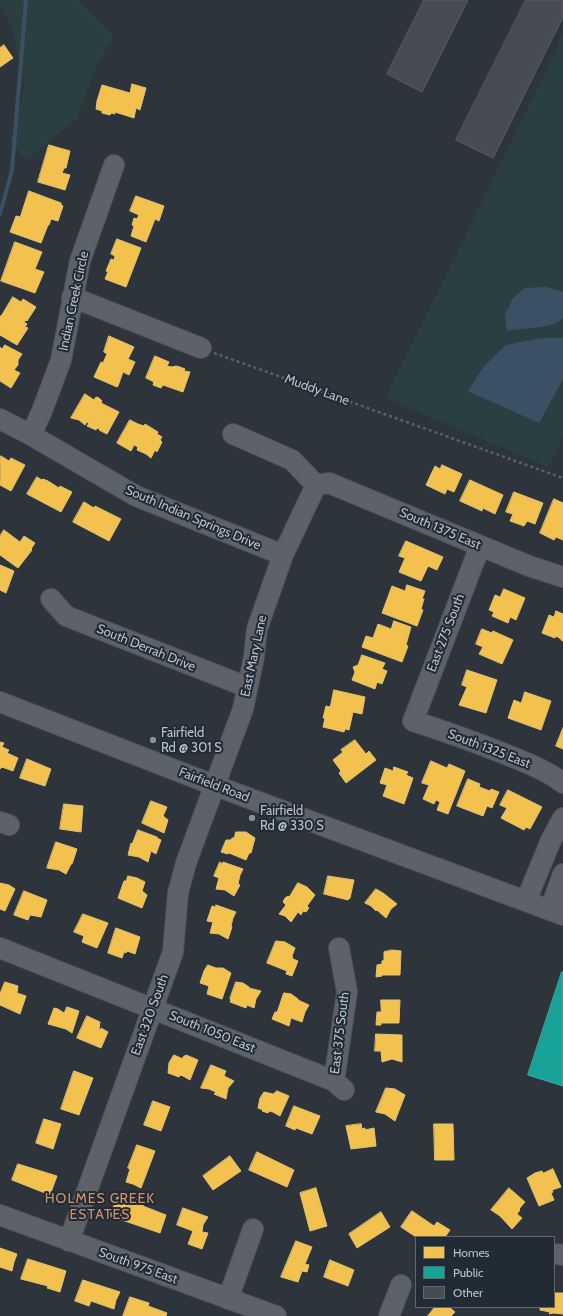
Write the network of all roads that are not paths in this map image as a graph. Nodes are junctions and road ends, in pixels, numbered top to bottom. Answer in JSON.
{"nodes":[{"id":1,"x":114,"y":165,"type":"dead end"},
{"id":2,"x":72,"y":297,"type":"junction"},
{"id":3,"x":200,"y":348,"type":"road end"},
{"id":4,"x":0,"y":419,"type":"edge"},
{"id":5,"x":233,"y":434,"type":"dead end"},
{"id":6,"x":31,"y":435,"type":"junction"},
{"id":7,"x":316,"y":485,"type":"junction"},
{"id":8,"x":480,"y":546,"type":"junction"},
{"id":9,"x":283,"y":556,"type":"junction"},
{"id":10,"x":563,"y":577,"type":"edge"},
{"id":11,"x":51,"y":599,"type":"dead end"},
{"id":12,"x":247,"y":687,"type":"junction"},
{"id":13,"x":0,"y":702,"type":"edge"},
{"id":14,"x":413,"y":721,"type":"joint"},
{"id":15,"x":563,"y":783,"type":"edge"},
{"id":16,"x":216,"y":786,"type":"junction"},
{"id":17,"x":563,"y":818,"type":"edge"},
{"id":18,"x":563,"y":874,"type":"edge"},
{"id":19,"x":526,"y":901,"type":"junction"},
{"id":20,"x":556,"y":912,"type":"edge"},
{"id":21,"x":0,"y":948,"type":"edge"},
{"id":22,"x":339,"y":948,"type":"dead end"},
{"id":23,"x":152,"y":1009,"type":"junction"},
{"id":24,"x":339,"y":1085,"type":"joint"},
{"id":25,"x":0,"y":1215,"type":"edge"},
{"id":26,"x":253,"y":1229,"type":"dead end"},
{"id":27,"x":69,"y":1241,"type":"junction"},
{"id":28,"x":401,"y":1285,"type":"dead end"},
{"id":29,"x":228,"y":1299,"type":"junction"},
{"id":30,"x":276,"y":1316,"type":"edge"},
{"id":31,"x":389,"y":1316,"type":"edge"}],
"edges":[{"from":1,"to":2,"type":"street","name":"Indian Creek Circle"},
{"from":2,"to":3,"type":"street"},
{"from":2,"to":6,"type":"street","name":"Indian Creek Circle"},
{"from":4,"to":6,"type":"street","name":"South Indian Springs Drive"},
{"from":5,"to":7,"type":"street"},
{"from":6,"to":9,"type":"street","name":"South Indian Springs Drive"},
{"from":7,"to":8,"type":"street","name":"South 1375 East"},
{"from":7,"to":9,"type":"street","name":"East Mary Lane"},
{"from":8,"to":10,"type":"street","name":"South 1375 East"},
{"from":8,"to":14,"type":"street","name":"East 275 South"},
{"from":9,"to":12,"type":"street","name":"East Mary Lane"},
{"from":11,"to":12,"type":"street","name":"South Derrah Drive"},
{"from":12,"to":16,"type":"street","name":"East Mary Lane"},
{"from":13,"to":16,"type":"street","name":"Fairfield Road"},
{"from":14,"to":15,"type":"street","name":"South 1325 East"},
{"from":16,"to":19,"type":"street","name":"Fairfield Road"},
{"from":16,"to":23,"type":"street","name":"East 320 South"},
{"from":17,"to":19,"type":"street"},
{"from":18,"to":20,"type":"street"},
{"from":19,"to":20,"type":"street","name":"Fairfield Road"},
{"from":21,"to":23,"type":"street","name":"South 1050 East"},
{"from":22,"to":24,"type":"street","name":"East 375 South"},
{"from":23,"to":24,"type":"street","name":"South 1050 East"},
{"from":23,"to":27,"type":"street","name":"East 320 South"},
{"from":25,"to":27,"type":"street","name":"South 975 East"},
{"from":26,"to":29,"type":"street"},
{"from":27,"to":29,"type":"street","name":"South 975 East"},
{"from":28,"to":31,"type":"street"},
{"from":29,"to":30,"type":"street","name":"South 975 East"}]}
